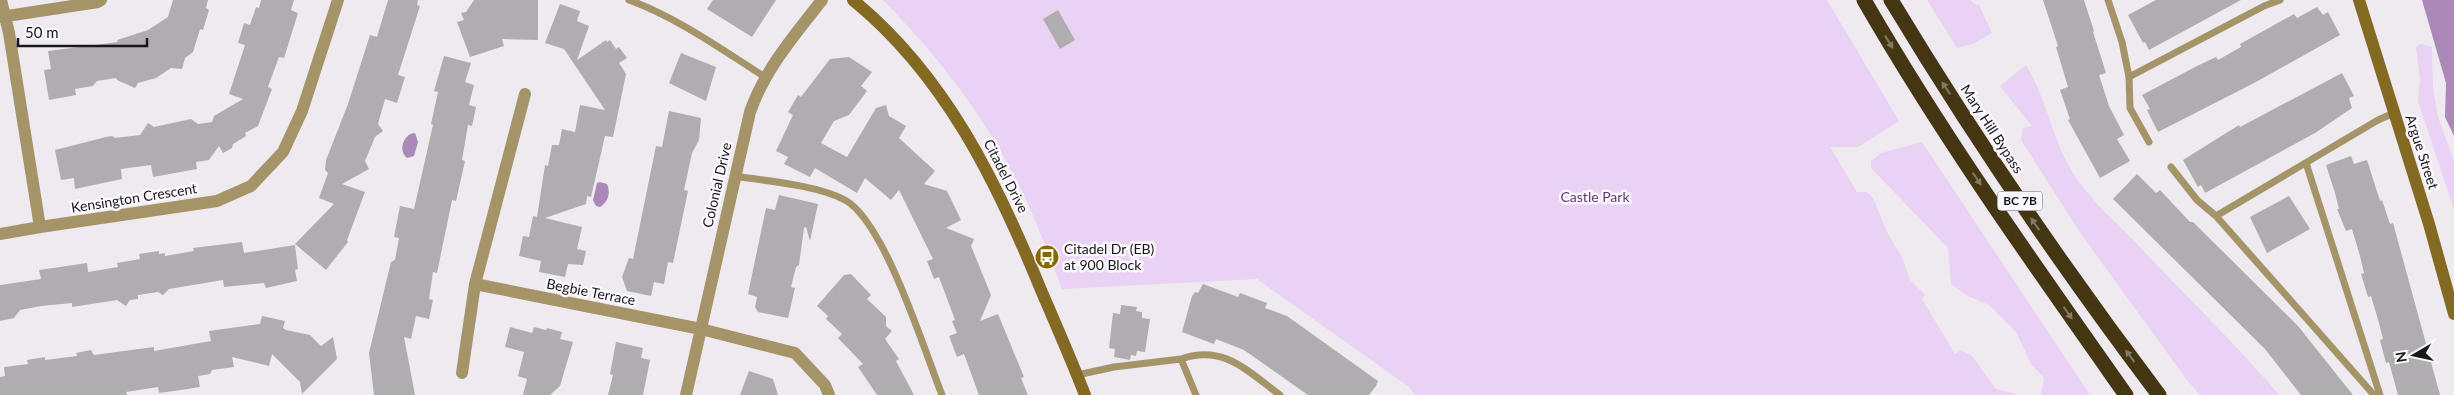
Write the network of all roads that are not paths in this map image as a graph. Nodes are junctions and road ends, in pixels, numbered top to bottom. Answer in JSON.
{"nodes":[{"id":1,"x":0,"y":0,"type":"edge"},
{"id":2,"x":101,"y":0,"type":"edge"},
{"id":3,"x":338,"y":0,"type":"edge"},
{"id":4,"x":629,"y":0,"type":"edge"},
{"id":5,"x":822,"y":0,"type":"edge"},
{"id":6,"x":853,"y":0,"type":"edge"},
{"id":7,"x":1864,"y":0,"type":"edge"},
{"id":8,"x":1891,"y":0,"type":"edge"},
{"id":9,"x":2108,"y":0,"type":"edge"},
{"id":10,"x":2280,"y":0,"type":"edge"},
{"id":11,"x":2358,"y":0,"type":"edge"},
{"id":12,"x":2263,"y":3,"type":"edge"},
{"id":13,"x":2,"y":17,"type":"edge"},
{"id":14,"x":764,"y":77,"type":"junction"},
{"id":15,"x":2129,"y":78,"type":"junction"},
{"id":16,"x":525,"y":94,"type":"dead end"},
{"id":17,"x":2394,"y":113,"type":"junction"},
{"id":18,"x":2149,"y":142,"type":"dead end"},
{"id":19,"x":2306,"y":163,"type":"junction"},
{"id":20,"x":2170,"y":167,"type":"dead end"},
{"id":21,"x":734,"y":176,"type":"junction"},
{"id":22,"x":2216,"y":216,"type":"junction"},
{"id":23,"x":40,"y":227,"type":"junction"},
{"id":24,"x":0,"y":234,"type":"edge"},
{"id":25,"x":475,"y":284,"type":"junction"},
{"id":26,"x":2454,"y":314,"type":"edge"},
{"id":27,"x":701,"y":329,"type":"junction"},
{"id":28,"x":1181,"y":359,"type":"junction"},
{"id":29,"x":462,"y":373,"type":"dead end"},
{"id":30,"x":1077,"y":375,"type":"junction"},
{"id":31,"x":686,"y":395,"type":"edge"},
{"id":32,"x":829,"y":395,"type":"edge"},
{"id":33,"x":942,"y":395,"type":"edge"},
{"id":34,"x":1085,"y":395,"type":"edge"},
{"id":35,"x":1196,"y":395,"type":"edge"},
{"id":36,"x":1280,"y":395,"type":"edge"},
{"id":37,"x":2126,"y":395,"type":"edge"},
{"id":38,"x":2159,"y":395,"type":"edge"},
{"id":39,"x":2374,"y":395,"type":"edge"},
{"id":40,"x":2380,"y":395,"type":"edge"}],
"edges":[{"from":1,"to":13,"type":"street"},
{"from":2,"to":13,"type":"street"},
{"from":3,"to":23,"type":"street","name":"Kensington Crescent"},
{"from":4,"to":14,"type":"lane"},
{"from":5,"to":14,"type":"street","name":"Colonial Drive"},
{"from":6,"to":30,"type":"street","name":"Citadel Drive"},
{"from":7,"to":37,"type":"highway","number":"BC 7B","one_way":true},
{"from":38,"to":8,"type":"highway","name":"Mary Hill Bypass","number":"BC 7B","one_way":true},
{"from":9,"to":15,"type":"lane"},
{"from":10,"to":12,"type":"lane"},
{"from":11,"to":17,"type":"street","name":"Argue Street"},
{"from":12,"to":15,"type":"lane"},
{"from":13,"to":23,"type":"street"},
{"from":14,"to":21,"type":"street","name":"Colonial Drive"},
{"from":15,"to":18,"type":"lane"},
{"from":16,"to":25,"type":"street"},
{"from":17,"to":19,"type":"lane"},
{"from":17,"to":26,"type":"street","name":"Argue Street"},
{"from":19,"to":22,"type":"lane"},
{"from":19,"to":40,"type":"lane"},
{"from":20,"to":22,"type":"lane"},
{"from":21,"to":27,"type":"street","name":"Colonial Drive"},
{"from":21,"to":33,"type":"lane"},
{"from":22,"to":39,"type":"lane"},
{"from":23,"to":24,"type":"street","name":"Kensington Crescent"},
{"from":25,"to":27,"type":"street","name":"Begbie Terrace"},
{"from":25,"to":29,"type":"street"},
{"from":27,"to":31,"type":"street","name":"Colonial Drive"},
{"from":27,"to":32,"type":"street","name":"Begbie Terrace"},
{"from":28,"to":30,"type":"lane"},
{"from":28,"to":35,"type":"lane"},
{"from":28,"to":36,"type":"lane"},
{"from":30,"to":34,"type":"street","name":"Citadel Drive"}]}
